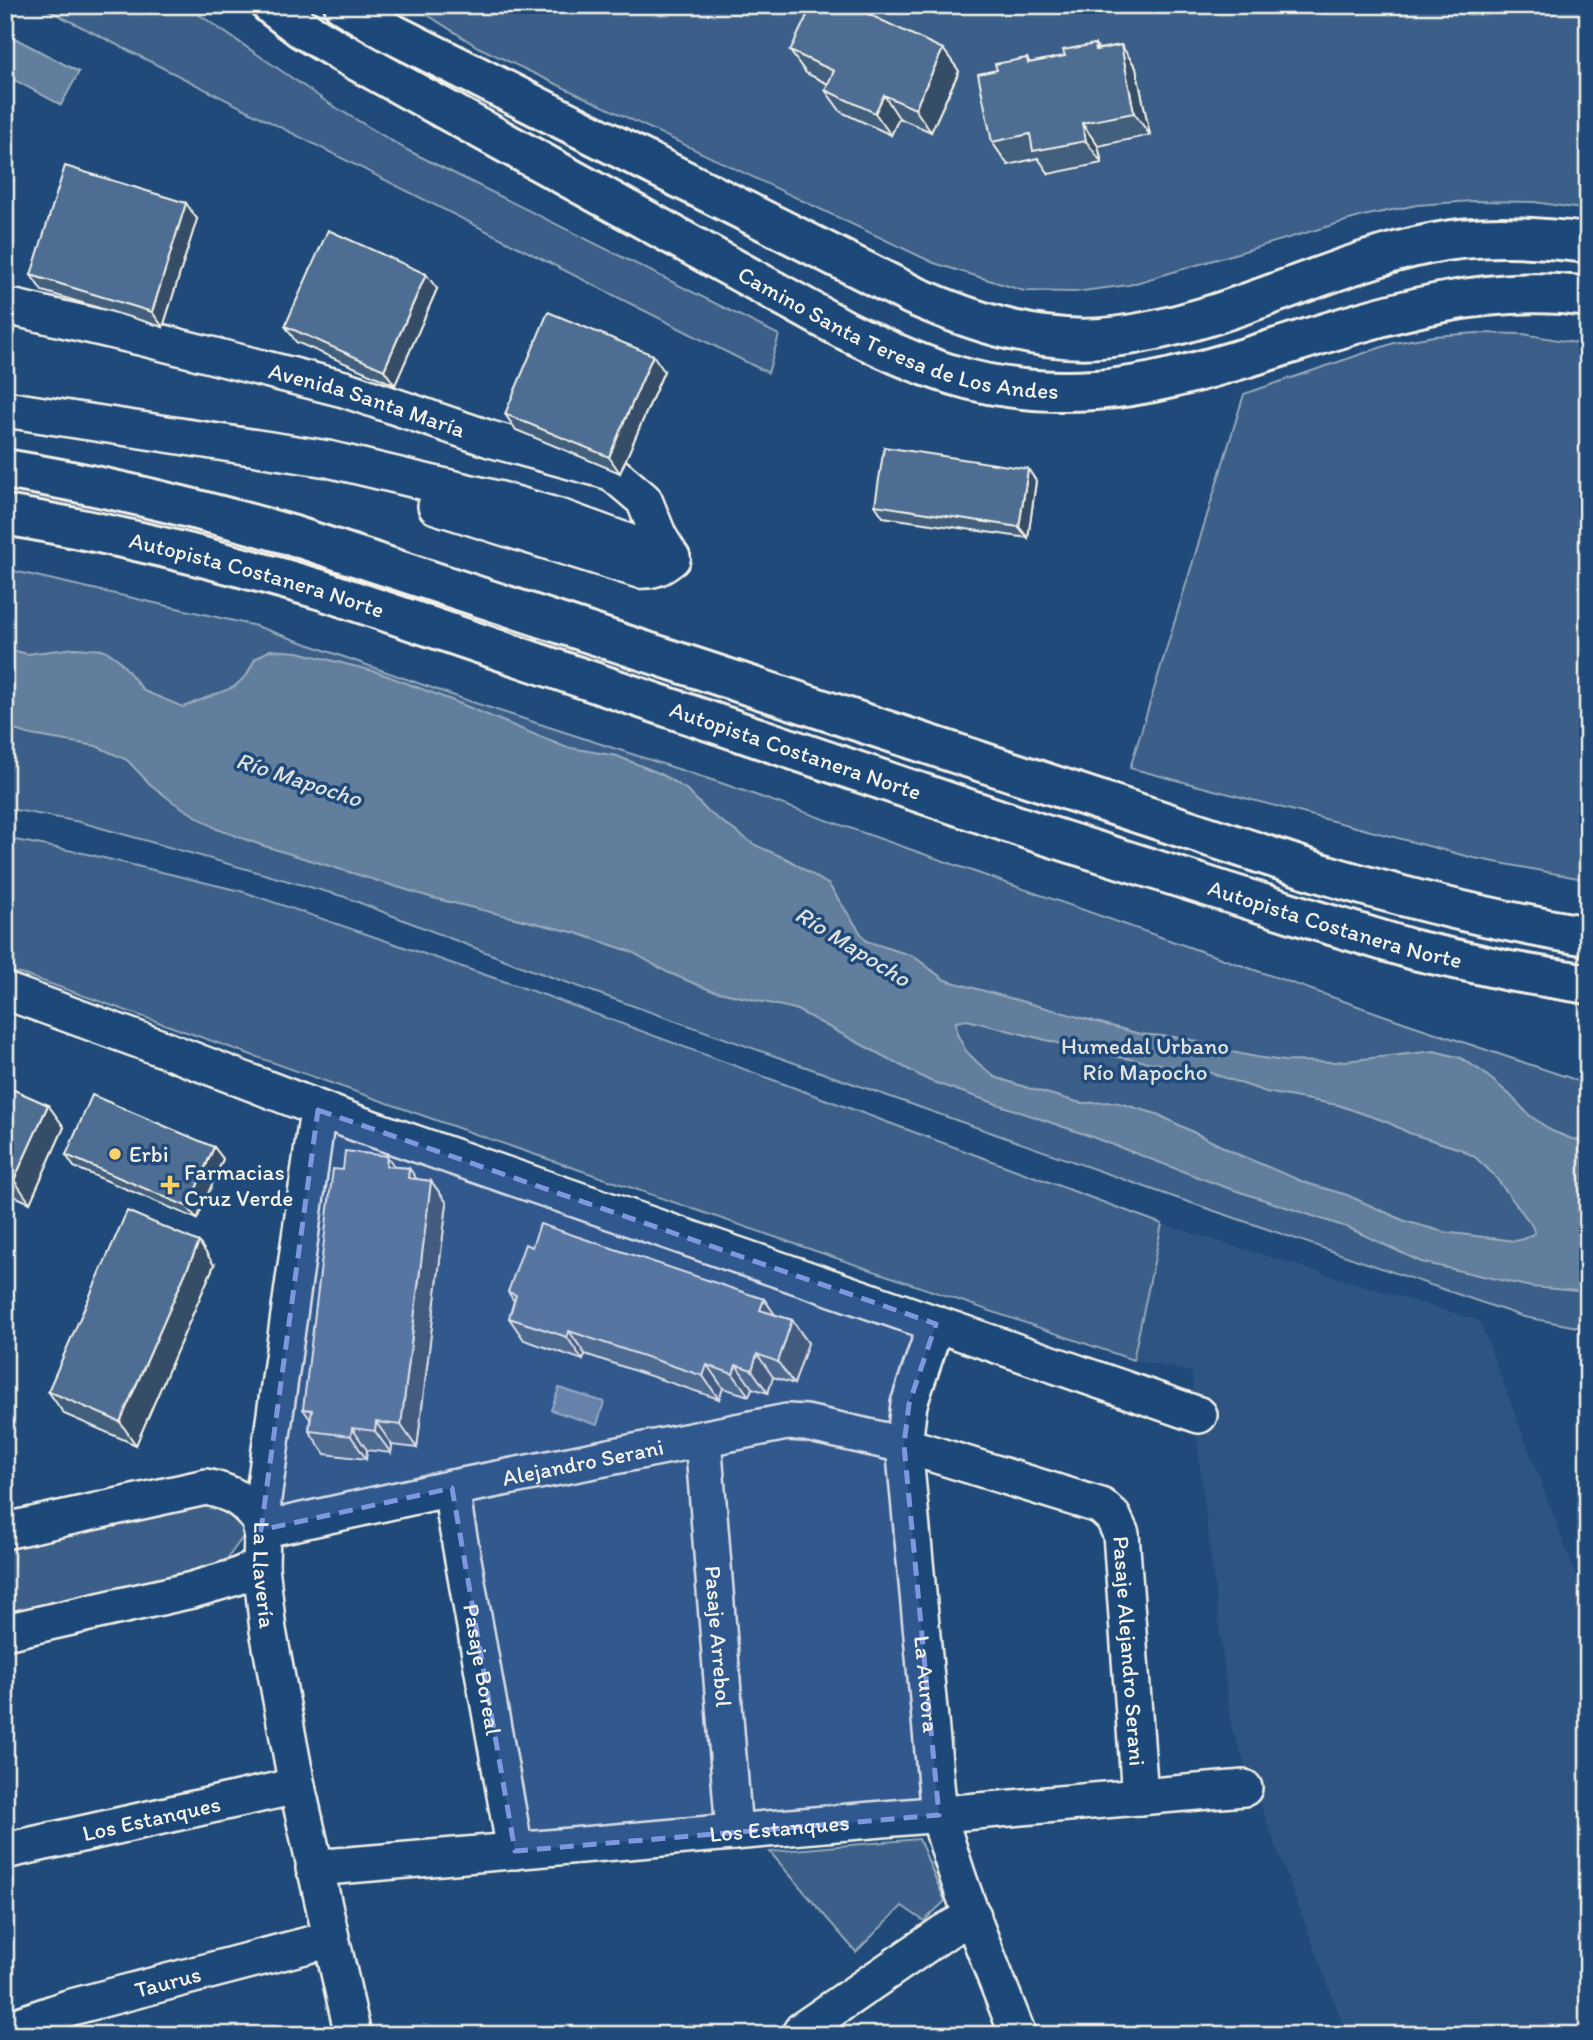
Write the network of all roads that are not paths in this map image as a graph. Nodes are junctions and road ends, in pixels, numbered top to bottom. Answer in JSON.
{"nodes":[{"id":1,"x":271,"y":5,"type":"edge"},
{"id":2,"x":344,"y":5,"type":"edge"},
{"id":3,"x":1588,"y":243,"type":"edge"},
{"id":4,"x":1588,"y":297,"type":"edge"},
{"id":5,"x":15,"y":308,"type":"dead end"},
{"id":6,"x":5,"y":410,"type":"edge"},
{"id":7,"x":5,"y":469,"type":"edge"},
{"id":8,"x":5,"y":515,"type":"edge"},
{"id":9,"x":1588,"y":936,"type":"edge"},
{"id":10,"x":1414,"y":950,"type":"junction"},
{"id":11,"x":1588,"y":984,"type":"edge"},
{"id":12,"x":5,"y":991,"type":"edge"},
{"id":13,"x":1588,"y":1011,"type":"edge"},
{"id":14,"x":318,"y":1110,"type":"junction"},
{"id":15,"x":936,"y":1324,"type":"junction"},
{"id":16,"x":1199,"y":1415,"type":"dead end"},
{"id":17,"x":703,"y":1439,"type":"junction"},
{"id":18,"x":271,"y":1441,"type":"junction"},
{"id":19,"x":904,"y":1444,"type":"junction"},
{"id":20,"x":206,"y":1487,"type":"junction"},
{"id":21,"x":452,"y":1488,"type":"junction"},
{"id":22,"x":261,"y":1526,"type":"junction"},
{"id":23,"x":5,"y":1531,"type":"edge"},
{"id":24,"x":261,"y":1566,"type":"junction"},
{"id":25,"x":5,"y":1632,"type":"edge"},
{"id":26,"x":297,"y":1786,"type":"junction"},
{"id":27,"x":1244,"y":1788,"type":"dead end"},
{"id":28,"x":1140,"y":1797,"type":"junction"},
{"id":29,"x":939,"y":1815,"type":"junction"},
{"id":30,"x":734,"y":1832,"type":"junction"},
{"id":31,"x":5,"y":1851,"type":"edge"},
{"id":32,"x":515,"y":1851,"type":"junction"},
{"id":33,"x":314,"y":1868,"type":"junction"},
{"id":34,"x":972,"y":1916,"type":"junction"},
{"id":35,"x":331,"y":1939,"type":"junction"},
{"id":36,"x":71,"y":2021,"type":"edge"},
{"id":37,"x":5,"y":2030,"type":"edge"},
{"id":38,"x":354,"y":2035,"type":"edge"},
{"id":39,"x":799,"y":2035,"type":"edge"},
{"id":40,"x":1018,"y":2035,"type":"edge"}],
"edges":[{"from":1,"to":4,"type":"main road","name":"Camino Santa Teresa de Los Andes"},
{"from":2,"to":3,"type":"main road","name":"Camino Santa Teresa de Los Andes"},
{"from":5,"to":6,"type":"street","name":"Avenida Santa María"},
{"from":7,"to":9,"type":"main road","name":"Autopista Costanera Norte"},
{"from":8,"to":10,"type":"main road","name":"Autopista Costanera Norte"},
{"from":10,"to":11,"type":"main road","name":"Autopista Costanera Norte"},
{"from":10,"to":13,"type":"main road"},
{"from":12,"to":14,"type":"street"},
{"from":14,"to":15,"type":"street"},
{"from":14,"to":18,"type":"street","name":"La Llavería"},
{"from":15,"to":16,"type":"street"},
{"from":15,"to":19,"type":"street","name":"La Aurora"},
{"from":17,"to":19,"type":"street","name":"Alejandro Serani"},
{"from":17,"to":21,"type":"street","name":"Alejandro Serani"},
{"from":17,"to":30,"type":"street","name":"Pasaje Arrebol"},
{"from":18,"to":20,"type":"street"},
{"from":18,"to":22,"type":"street","name":"La Llavería"},
{"from":19,"to":28,"type":"street","name":"Pasaje Alejandro Serani"},
{"from":19,"to":29,"type":"street","name":"La Aurora"},
{"from":20,"to":22,"type":"street"},
{"from":20,"to":23,"type":"street"},
{"from":21,"to":22,"type":"street","name":"Alejandro Serani"},
{"from":21,"to":32,"type":"street","name":"Pasaje Boreal"},
{"from":22,"to":24,"type":"street","name":"La Llavería"},
{"from":24,"to":25,"type":"street"},
{"from":24,"to":26,"type":"street","name":"La Llavería"},
{"from":26,"to":31,"type":"street","name":"Los Estanques"},
{"from":26,"to":33,"type":"street","name":"La Llavería"},
{"from":27,"to":28,"type":"street","name":"Los Estanques"},
{"from":28,"to":29,"type":"street","name":"Los Estanques"},
{"from":29,"to":30,"type":"street","name":"Los Estanques"},
{"from":29,"to":34,"type":"street","name":"La Aurora"},
{"from":30,"to":32,"type":"street","name":"Los Estanques"},
{"from":32,"to":33,"type":"street","name":"Los Estanques"},
{"from":33,"to":35,"type":"street","name":"La Llavería"},
{"from":34,"to":39,"type":"street"},
{"from":34,"to":40,"type":"street","name":"La Aurora"},
{"from":35,"to":36,"type":"street","name":"Taurus"},
{"from":35,"to":38,"type":"street","name":"La Llavería"},
{"from":36,"to":37,"type":"street","name":"Taurus"}]}
